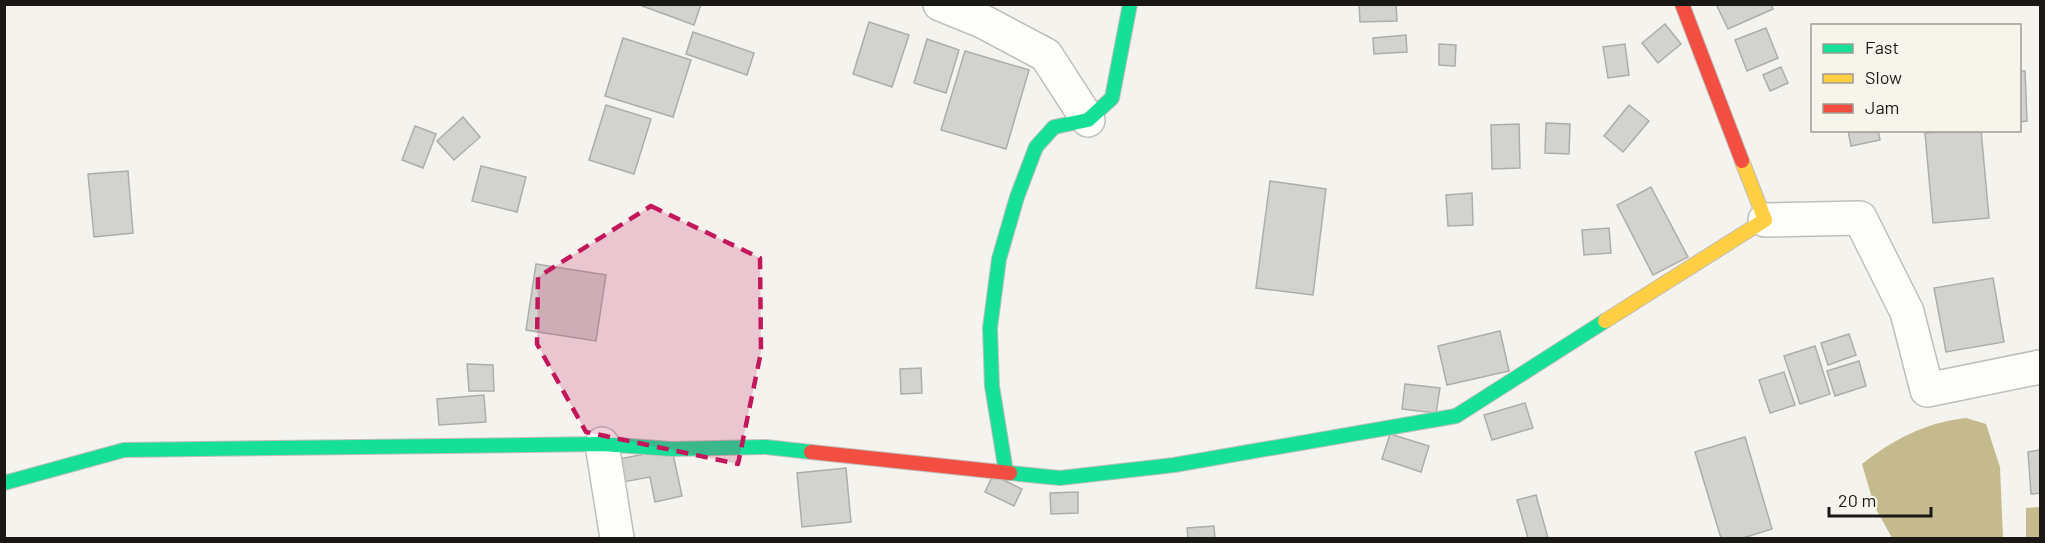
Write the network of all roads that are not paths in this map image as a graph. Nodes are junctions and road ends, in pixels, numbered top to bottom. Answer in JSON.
{"nodes":[{"id":1,"x":940,"y":4,"type":"edge"},
{"id":2,"x":1130,"y":4,"type":"edge"},
{"id":3,"x":1682,"y":4,"type":"edge"},
{"id":4,"x":1088,"y":120,"type":"junction"},
{"id":5,"x":1765,"y":220,"type":"junction"},
{"id":6,"x":2040,"y":367,"type":"edge"},
{"id":7,"x":602,"y":444,"type":"junction"},
{"id":8,"x":1006,"y":472,"type":"junction"},
{"id":9,"x":4,"y":483,"type":"edge"},
{"id":10,"x":616,"y":538,"type":"edge"}],
"edges":[{"from":1,"to":4,"type":"street"},
{"from":2,"to":4,"type":"street"},
{"from":3,"to":5,"type":"street"},
{"from":4,"to":8,"type":"street"},
{"from":5,"to":6,"type":"street"},
{"from":5,"to":8,"type":"street"},
{"from":7,"to":8,"type":"street"},
{"from":7,"to":9,"type":"street"},
{"from":7,"to":10,"type":"street"}]}
